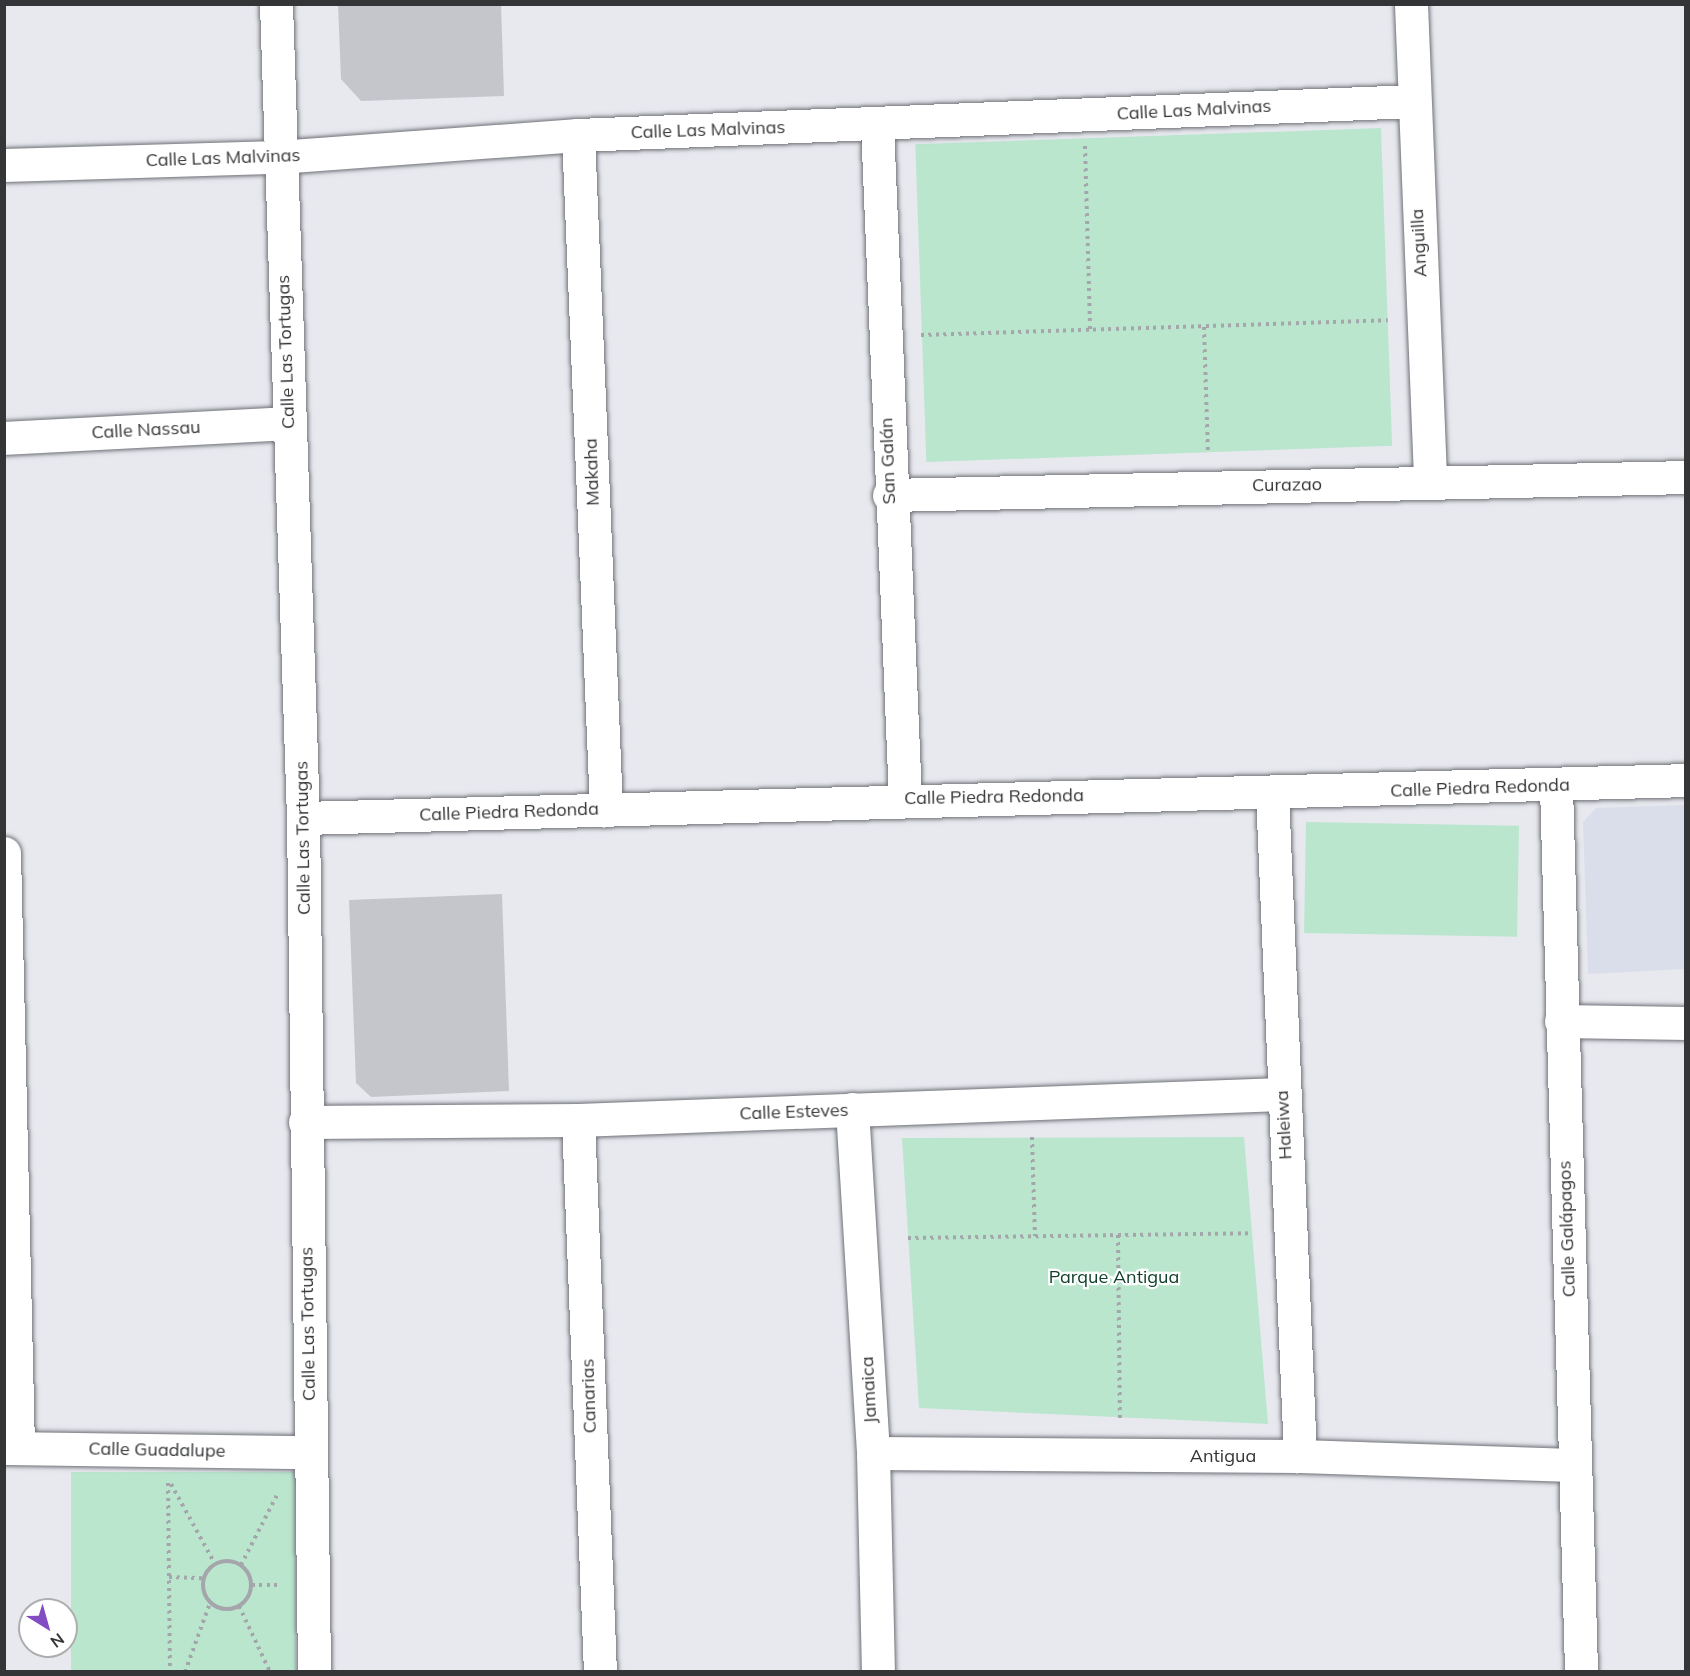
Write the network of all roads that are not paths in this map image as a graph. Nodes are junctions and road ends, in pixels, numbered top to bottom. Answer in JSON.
{"nodes":[{"id":1,"x":276,"y":4,"type":"edge"},
{"id":2,"x":1411,"y":4,"type":"edge"},
{"id":3,"x":1413,"y":101,"type":"junction"},
{"id":4,"x":877,"y":124,"type":"junction"},
{"id":5,"x":578,"y":135,"type":"junction"},
{"id":6,"x":278,"y":157,"type":"junction"},
{"id":7,"x":4,"y":165,"type":"edge"},
{"id":8,"x":288,"y":423,"type":"junction"},
{"id":9,"x":4,"y":438,"type":"edge"},
{"id":10,"x":1686,"y":477,"type":"edge"},
{"id":11,"x":1430,"y":481,"type":"junction"},
{"id":12,"x":889,"y":495,"type":"junction"},
{"id":13,"x":1686,"y":780,"type":"edge"},
{"id":14,"x":1556,"y":786,"type":"junction"},
{"id":15,"x":1272,"y":793,"type":"junction"},
{"id":16,"x":905,"y":798,"type":"junction"},
{"id":17,"x":606,"y":810,"type":"junction"},
{"id":18,"x":303,"y":818,"type":"junction"},
{"id":19,"x":4,"y":853,"type":"edge"},
{"id":20,"x":5,"y":895,"type":"edge"},
{"id":21,"x":1561,"y":1021,"type":"junction"},
{"id":22,"x":1686,"y":1023,"type":"edge"},
{"id":23,"x":1282,"y":1094,"type":"junction"},
{"id":24,"x":852,"y":1109,"type":"junction"},
{"id":25,"x":578,"y":1120,"type":"junction"},
{"id":26,"x":305,"y":1122,"type":"junction"},
{"id":27,"x":8,"y":1167,"type":"edge"},
{"id":28,"x":11,"y":1448,"type":"edge"},
{"id":29,"x":309,"y":1452,"type":"junction"},
{"id":30,"x":873,"y":1453,"type":"junction"},
{"id":31,"x":1300,"y":1456,"type":"junction"},
{"id":32,"x":1573,"y":1465,"type":"junction"},
{"id":33,"x":314,"y":1671,"type":"edge"},
{"id":34,"x":600,"y":1671,"type":"edge"},
{"id":35,"x":878,"y":1671,"type":"edge"},
{"id":36,"x":1581,"y":1671,"type":"edge"}],
"edges":[{"from":1,"to":6,"type":"street","name":"Calle Las Tortugas"},
{"from":2,"to":3,"type":"street","name":"Anguilla"},
{"from":3,"to":4,"type":"street","name":"Calle Las Malvinas"},
{"from":3,"to":11,"type":"street","name":"Anguilla"},
{"from":4,"to":5,"type":"street","name":"Calle Las Malvinas"},
{"from":4,"to":12,"type":"street","name":"San Galán"},
{"from":5,"to":6,"type":"street","name":"Calle Las Malvinas"},
{"from":5,"to":17,"type":"street","name":"Makaha"},
{"from":6,"to":7,"type":"street","name":"Calle Las Malvinas"},
{"from":6,"to":8,"type":"street","name":"Calle Las Tortugas"},
{"from":8,"to":9,"type":"street","name":"Calle Nassau"},
{"from":8,"to":18,"type":"street","name":"Calle Las Tortugas"},
{"from":10,"to":11,"type":"street","name":"Curazao"},
{"from":11,"to":12,"type":"street","name":"Curazao"},
{"from":12,"to":16,"type":"street","name":"San Galán"},
{"from":13,"to":14,"type":"street","name":"Calle Piedra Redonda"},
{"from":14,"to":15,"type":"street","name":"Calle Piedra Redonda"},
{"from":14,"to":21,"type":"street","name":"Calle Galápagos"},
{"from":15,"to":16,"type":"street","name":"Calle Piedra Redonda"},
{"from":15,"to":23,"type":"street","name":"Haleiwa"},
{"from":16,"to":17,"type":"street","name":"Calle Piedra Redonda"},
{"from":17,"to":18,"type":"street","name":"Calle Piedra Redonda"},
{"from":18,"to":26,"type":"street","name":"Calle Las Tortugas"},
{"from":19,"to":20,"type":"street"},
{"from":20,"to":27,"type":"street"},
{"from":21,"to":22,"type":"street"},
{"from":21,"to":32,"type":"street","name":"Calle Galápagos"},
{"from":23,"to":24,"type":"street","name":"Calle Esteves"},
{"from":23,"to":31,"type":"street","name":"Haleiwa"},
{"from":24,"to":25,"type":"street","name":"Calle Esteves"},
{"from":24,"to":30,"type":"street","name":"Jamaica"},
{"from":25,"to":26,"type":"street","name":"Calle Esteves"},
{"from":25,"to":34,"type":"street","name":"Canarias"},
{"from":26,"to":29,"type":"street","name":"Calle Las Tortugas"},
{"from":27,"to":28,"type":"street"},
{"from":28,"to":29,"type":"street","name":"Calle Guadalupe"},
{"from":29,"to":33,"type":"street","name":"Calle Las Tortugas"},
{"from":30,"to":31,"type":"street","name":"Antigua"},
{"from":30,"to":35,"type":"street","name":"Jamaica"},
{"from":31,"to":32,"type":"street","name":"Antigua"},
{"from":32,"to":36,"type":"street","name":"Calle Galápagos"}]}
